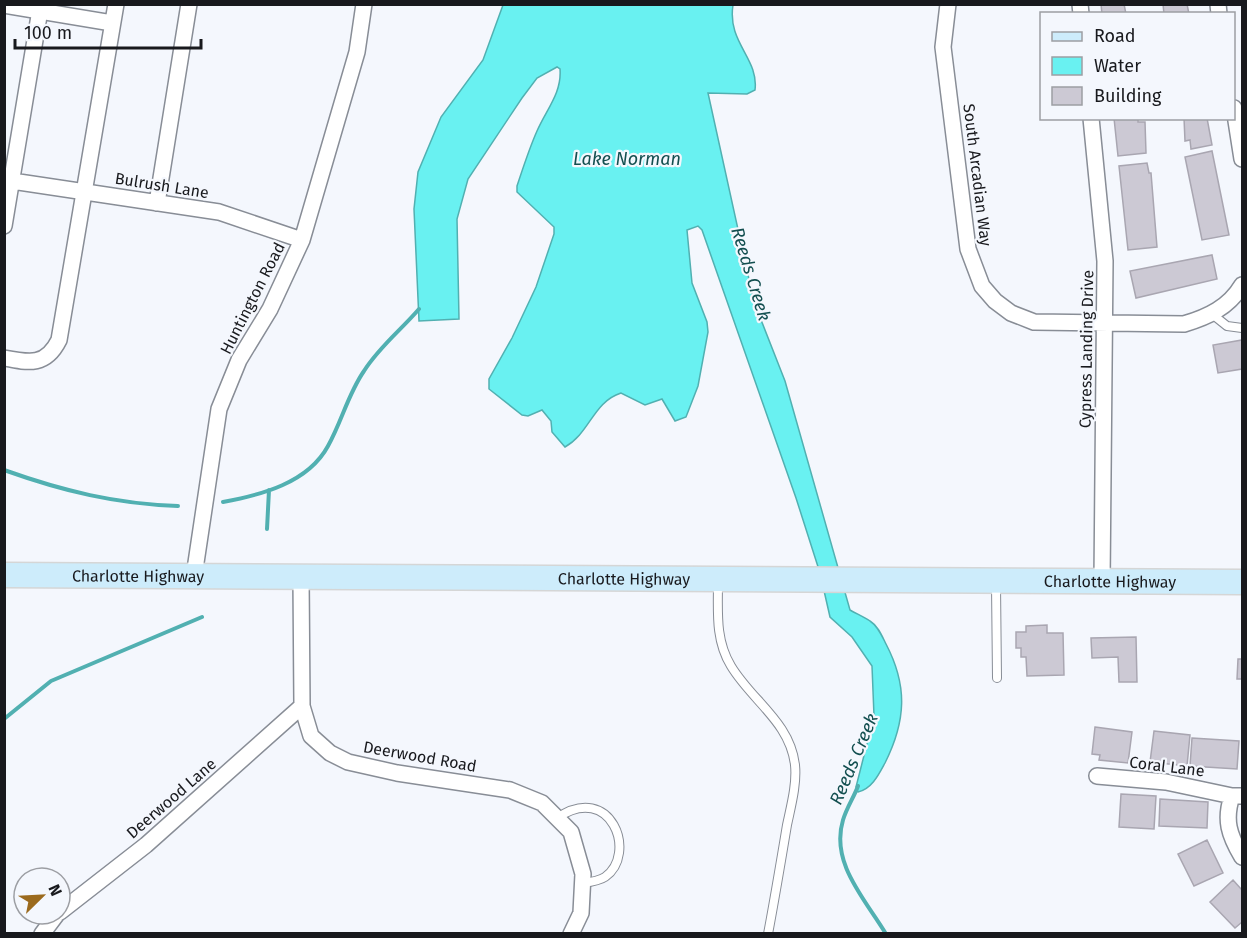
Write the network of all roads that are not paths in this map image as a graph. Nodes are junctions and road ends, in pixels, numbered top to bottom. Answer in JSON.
{"nodes":[{"id":1,"x":116,"y":4,"type":"edge"},
{"id":2,"x":189,"y":4,"type":"edge"},
{"id":3,"x":364,"y":4,"type":"edge"},
{"id":4,"x":948,"y":4,"type":"edge"},
{"id":5,"x":4,"y":5,"type":"edge"},
{"id":6,"x":41,"y":8,"type":"edge"},
{"id":7,"x":112,"y":23,"type":"junction"},
{"id":8,"x":1235,"y":119,"type":"edge"},
{"id":9,"x":1091,"y":120,"type":"edge"},
{"id":10,"x":1242,"y":159,"type":"edge"},
{"id":11,"x":12,"y":181,"type":"junction"},
{"id":12,"x":83,"y":191,"type":"junction"},
{"id":13,"x":157,"y":203,"type":"junction"},
{"id":14,"x":4,"y":226,"type":"edge"},
{"id":15,"x":302,"y":240,"type":"junction"},
{"id":16,"x":1242,"y":285,"type":"edge"},
{"id":17,"x":1212,"y":314,"type":"junction"},
{"id":18,"x":1104,"y":324,"type":"junction"},
{"id":19,"x":1242,"y":328,"type":"edge"},
{"id":20,"x":4,"y":358,"type":"edge"},
{"id":21,"x":4,"y":575,"type":"edge"},
{"id":22,"x":194,"y":576,"type":"junction"},
{"id":23,"x":301,"y":577,"type":"junction"},
{"id":24,"x":718,"y":580,"type":"junction"},
{"id":25,"x":996,"y":580,"type":"junction"},
{"id":26,"x":1102,"y":581,"type":"junction"},
{"id":27,"x":1242,"y":582,"type":"edge"},
{"id":28,"x":997,"y":678,"type":"dead end"},
{"id":29,"x":302,"y":706,"type":"junction"},
{"id":30,"x":1097,"y":776,"type":"dead end"},
{"id":31,"x":1237,"y":796,"type":"edge"},
{"id":32,"x":557,"y":818,"type":"junction"},
{"id":33,"x":1242,"y":857,"type":"edge"},
{"id":34,"x":583,"y":884,"type":"junction"},
{"id":35,"x":72,"y":902,"type":"edge"},
{"id":36,"x":571,"y":933,"type":"edge"},
{"id":37,"x":768,"y":933,"type":"edge"}],
"edges":[{"from":1,"to":7,"type":"street"},
{"from":2,"to":13,"type":"street"},
{"from":3,"to":15,"type":"street","name":"Huntington Road"},
{"from":4,"to":18,"type":"street","name":"South Arcadian Way"},
{"from":5,"to":6,"type":"street"},
{"from":6,"to":7,"type":"street"},
{"from":6,"to":11,"type":"street"},
{"from":7,"to":12,"type":"street"},
{"from":8,"to":10,"type":"street"},
{"from":9,"to":18,"type":"street","name":"Cypress Landing Drive"},
{"from":11,"to":12,"type":"street","name":"Bulrush Lane"},
{"from":11,"to":14,"type":"street"},
{"from":12,"to":13,"type":"street","name":"Bulrush Lane"},
{"from":12,"to":20,"type":"street"},
{"from":13,"to":15,"type":"street","name":"Bulrush Lane"},
{"from":15,"to":22,"type":"street","name":"Huntington Road"},
{"from":16,"to":17,"type":"street","name":"South Arcadian Way"},
{"from":17,"to":18,"type":"street","name":"South Arcadian Way"},
{"from":17,"to":19,"type":"lane"},
{"from":18,"to":26,"type":"street","name":"Cypress Landing Drive"},
{"from":21,"to":22,"type":"main road","name":"Charlotte Highway"},
{"from":22,"to":23,"type":"main road","name":"Charlotte Highway"},
{"from":23,"to":24,"type":"main road","name":"Charlotte Highway"},
{"from":23,"to":29,"type":"street","name":"Deerwood Road"},
{"from":24,"to":25,"type":"main road","name":"Charlotte Highway"},
{"from":24,"to":37,"type":"lane"},
{"from":25,"to":26,"type":"main road","name":"Charlotte Highway"},
{"from":25,"to":28,"type":"lane"},
{"from":26,"to":27,"type":"main road","name":"Charlotte Highway"},
{"from":29,"to":32,"type":"street","name":"Deerwood Road"},
{"from":29,"to":35,"type":"street","name":"Deerwood Lane"},
{"from":30,"to":31,"type":"street","name":"Coral Lane"},
{"from":31,"to":33,"type":"street"},
{"from":32,"to":34,"type":"street","name":"Deerwood Road"},
{"from":32,"to":34,"type":"lane"},
{"from":34,"to":36,"type":"street","name":"Deerwood Road"}]}
